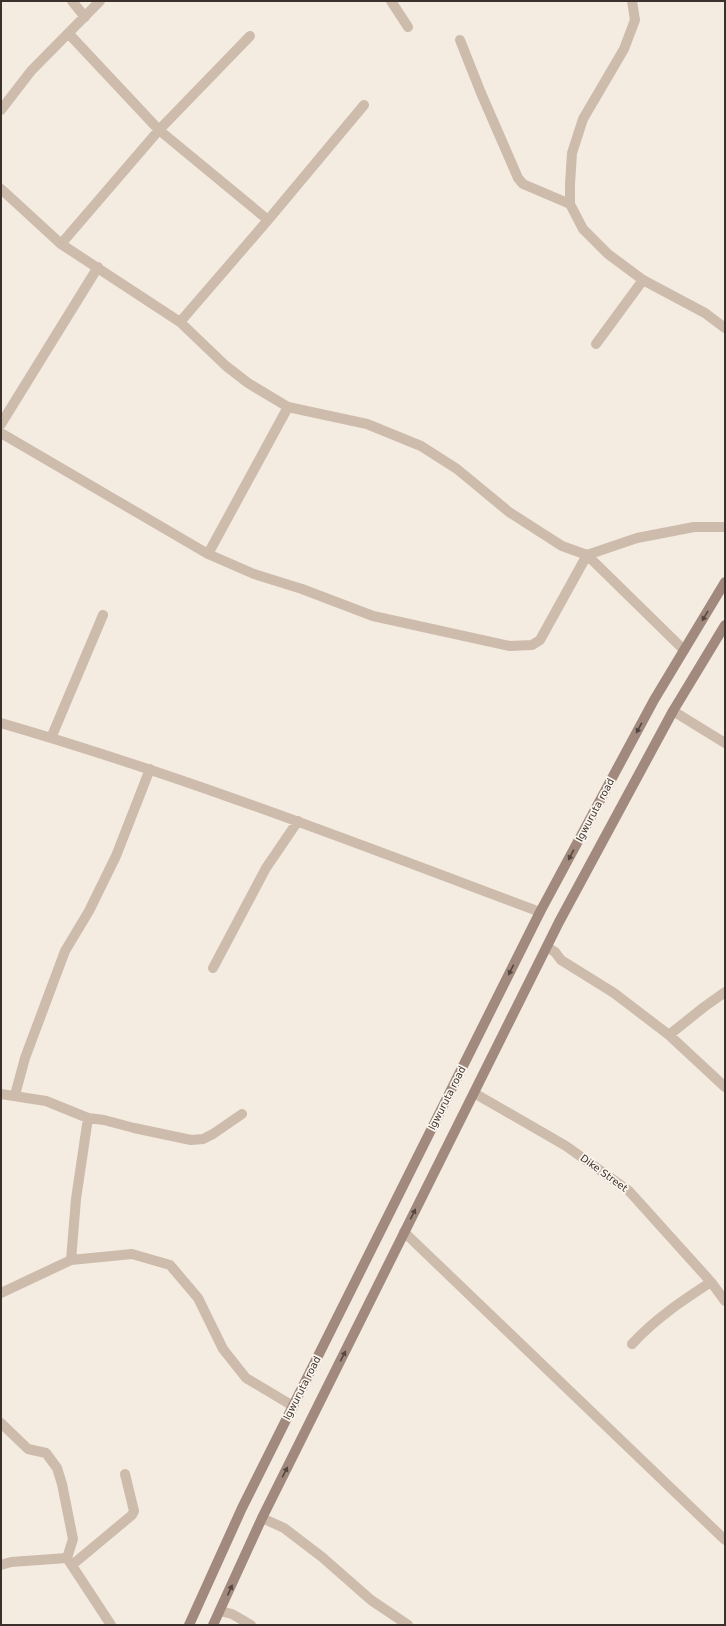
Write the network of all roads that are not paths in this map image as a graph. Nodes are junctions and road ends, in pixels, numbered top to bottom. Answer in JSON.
{"nodes":[{"id":1,"x":72,"y":1,"type":"edge"},
{"id":2,"x":100,"y":1,"type":"edge"},
{"id":3,"x":391,"y":1,"type":"edge"},
{"id":4,"x":632,"y":1,"type":"edge"},
{"id":5,"x":85,"y":17,"type":"junction"},
{"id":6,"x":408,"y":27,"type":"dead end"},
{"id":7,"x":68,"y":34,"type":"junction"},
{"id":8,"x":250,"y":36,"type":"dead end"},
{"id":9,"x":460,"y":40,"type":"dead end"},
{"id":10,"x":364,"y":105,"type":"dead end"},
{"id":11,"x":1,"y":110,"type":"edge"},
{"id":12,"x":159,"y":130,"type":"junction"},
{"id":13,"x":1,"y":189,"type":"edge"},
{"id":14,"x":570,"y":204,"type":"junction"},
{"id":15,"x":268,"y":220,"type":"junction"},
{"id":16,"x":61,"y":244,"type":"junction"},
{"id":17,"x":98,"y":267,"type":"junction"},
{"id":18,"x":643,"y":280,"type":"junction"},
{"id":19,"x":180,"y":322,"type":"junction"},
{"id":20,"x":725,"y":328,"type":"edge"},
{"id":21,"x":596,"y":344,"type":"dead end"},
{"id":22,"x":288,"y":407,"type":"junction"},
{"id":23,"x":1,"y":424,"type":"edge"},
{"id":24,"x":1,"y":433,"type":"edge"},
{"id":25,"x":725,"y":527,"type":"edge"},
{"id":26,"x":208,"y":554,"type":"junction"},
{"id":27,"x":587,"y":555,"type":"junction"},
{"id":28,"x":725,"y":582,"type":"edge"},
{"id":29,"x":103,"y":615,"type":"dead end"},
{"id":30,"x":725,"y":625,"type":"edge"},
{"id":31,"x":684,"y":650,"type":"junction"},
{"id":32,"x":673,"y":711,"type":"junction"},
{"id":33,"x":1,"y":724,"type":"edge"},
{"id":34,"x":51,"y":738,"type":"junction"},
{"id":35,"x":725,"y":743,"type":"edge"},
{"id":36,"x":150,"y":769,"type":"junction"},
{"id":37,"x":298,"y":821,"type":"junction"},
{"id":38,"x":540,"y":912,"type":"junction"},
{"id":39,"x":547,"y":947,"type":"junction"},
{"id":40,"x":214,"y":968,"type":"dead end"},
{"id":41,"x":725,"y":992,"type":"edge"},
{"id":42,"x":669,"y":1035,"type":"junction"},
{"id":43,"x":725,"y":1087,"type":"edge"},
{"id":44,"x":474,"y":1093,"type":"junction"},
{"id":45,"x":1,"y":1094,"type":"edge"},
{"id":46,"x":15,"y":1095,"type":"junction"},
{"id":47,"x":242,"y":1114,"type":"dead end"},
{"id":48,"x":88,"y":1118,"type":"junction"},
{"id":49,"x":404,"y":1232,"type":"junction"},
{"id":50,"x":71,"y":1260,"type":"junction"},
{"id":51,"x":711,"y":1282,"type":"junction"},
{"id":52,"x":1,"y":1293,"type":"edge"},
{"id":53,"x":725,"y":1301,"type":"edge"},
{"id":54,"x":632,"y":1344,"type":"dead end"},
{"id":55,"x":293,"y":1406,"type":"junction"},
{"id":56,"x":1,"y":1423,"type":"edge"},
{"id":57,"x":125,"y":1474,"type":"dead end"},
{"id":58,"x":262,"y":1518,"type":"junction"},
{"id":59,"x":725,"y":1540,"type":"edge"},
{"id":60,"x":70,"y":1562,"type":"junction"},
{"id":61,"x":1,"y":1565,"type":"edge"},
{"id":62,"x":220,"y":1611,"type":"junction"},
{"id":63,"x":111,"y":1625,"type":"edge"},
{"id":64,"x":189,"y":1625,"type":"edge"},
{"id":65,"x":213,"y":1625,"type":"edge"},
{"id":66,"x":251,"y":1625,"type":"edge"},
{"id":67,"x":408,"y":1625,"type":"edge"}],
"edges":[{"from":1,"to":5,"type":"street"},
{"from":2,"to":5,"type":"street"},
{"from":3,"to":6,"type":"street"},
{"from":4,"to":14,"type":"street"},
{"from":5,"to":7,"type":"street"},
{"from":7,"to":11,"type":"street"},
{"from":7,"to":12,"type":"street"},
{"from":8,"to":12,"type":"street"},
{"from":9,"to":14,"type":"street"},
{"from":10,"to":15,"type":"street"},
{"from":12,"to":15,"type":"street"},
{"from":12,"to":16,"type":"street"},
{"from":13,"to":16,"type":"street"},
{"from":14,"to":18,"type":"street"},
{"from":15,"to":19,"type":"street"},
{"from":16,"to":17,"type":"street"},
{"from":17,"to":19,"type":"street"},
{"from":17,"to":23,"type":"street"},
{"from":18,"to":20,"type":"street"},
{"from":18,"to":21,"type":"street"},
{"from":19,"to":22,"type":"street"},
{"from":22,"to":26,"type":"street"},
{"from":22,"to":27,"type":"street"},
{"from":24,"to":26,"type":"street"},
{"from":25,"to":27,"type":"street"},
{"from":26,"to":27,"type":"street"},
{"from":27,"to":31,"type":"street"},
{"from":28,"to":31,"type":"main road","name":"Igwuruta road","one_way":true},
{"from":29,"to":34,"type":"street"},
{"from":30,"to":32,"type":"main road"},
{"from":31,"to":38,"type":"main road","name":"Igwuruta road","one_way":true},
{"from":32,"to":35,"type":"street"},
{"from":32,"to":39,"type":"main road"},
{"from":33,"to":34,"type":"street"},
{"from":34,"to":36,"type":"street"},
{"from":36,"to":37,"type":"street"},
{"from":36,"to":46,"type":"street"},
{"from":37,"to":38,"type":"street"},
{"from":37,"to":40,"type":"street"},
{"from":38,"to":55,"type":"main road","name":"Igwuruta road","one_way":true},
{"from":39,"to":42,"type":"street"},
{"from":39,"to":44,"type":"main road"},
{"from":41,"to":42,"type":"street"},
{"from":42,"to":43,"type":"street"},
{"from":49,"to":44,"type":"main road","one_way":true},
{"from":44,"to":51,"type":"street","name":"Dike Street"},
{"from":45,"to":46,"type":"street"},
{"from":46,"to":48,"type":"street"},
{"from":47,"to":48,"type":"street"},
{"from":48,"to":50,"type":"street"},
{"from":58,"to":49,"type":"main road","one_way":true},
{"from":49,"to":59,"type":"street"},
{"from":50,"to":52,"type":"street"},
{"from":50,"to":55,"type":"street"},
{"from":51,"to":53,"type":"street","name":"Dike Street"},
{"from":51,"to":54,"type":"street"},
{"from":55,"to":64,"type":"main road","name":"Igwuruta road"},
{"from":56,"to":60,"type":"street"},
{"from":57,"to":60,"type":"street"},
{"from":62,"to":58,"type":"main road","one_way":true},
{"from":58,"to":67,"type":"street"},
{"from":60,"to":61,"type":"street"},
{"from":60,"to":63,"type":"street"},
{"from":62,"to":65,"type":"main road"},
{"from":62,"to":66,"type":"street"}]}
